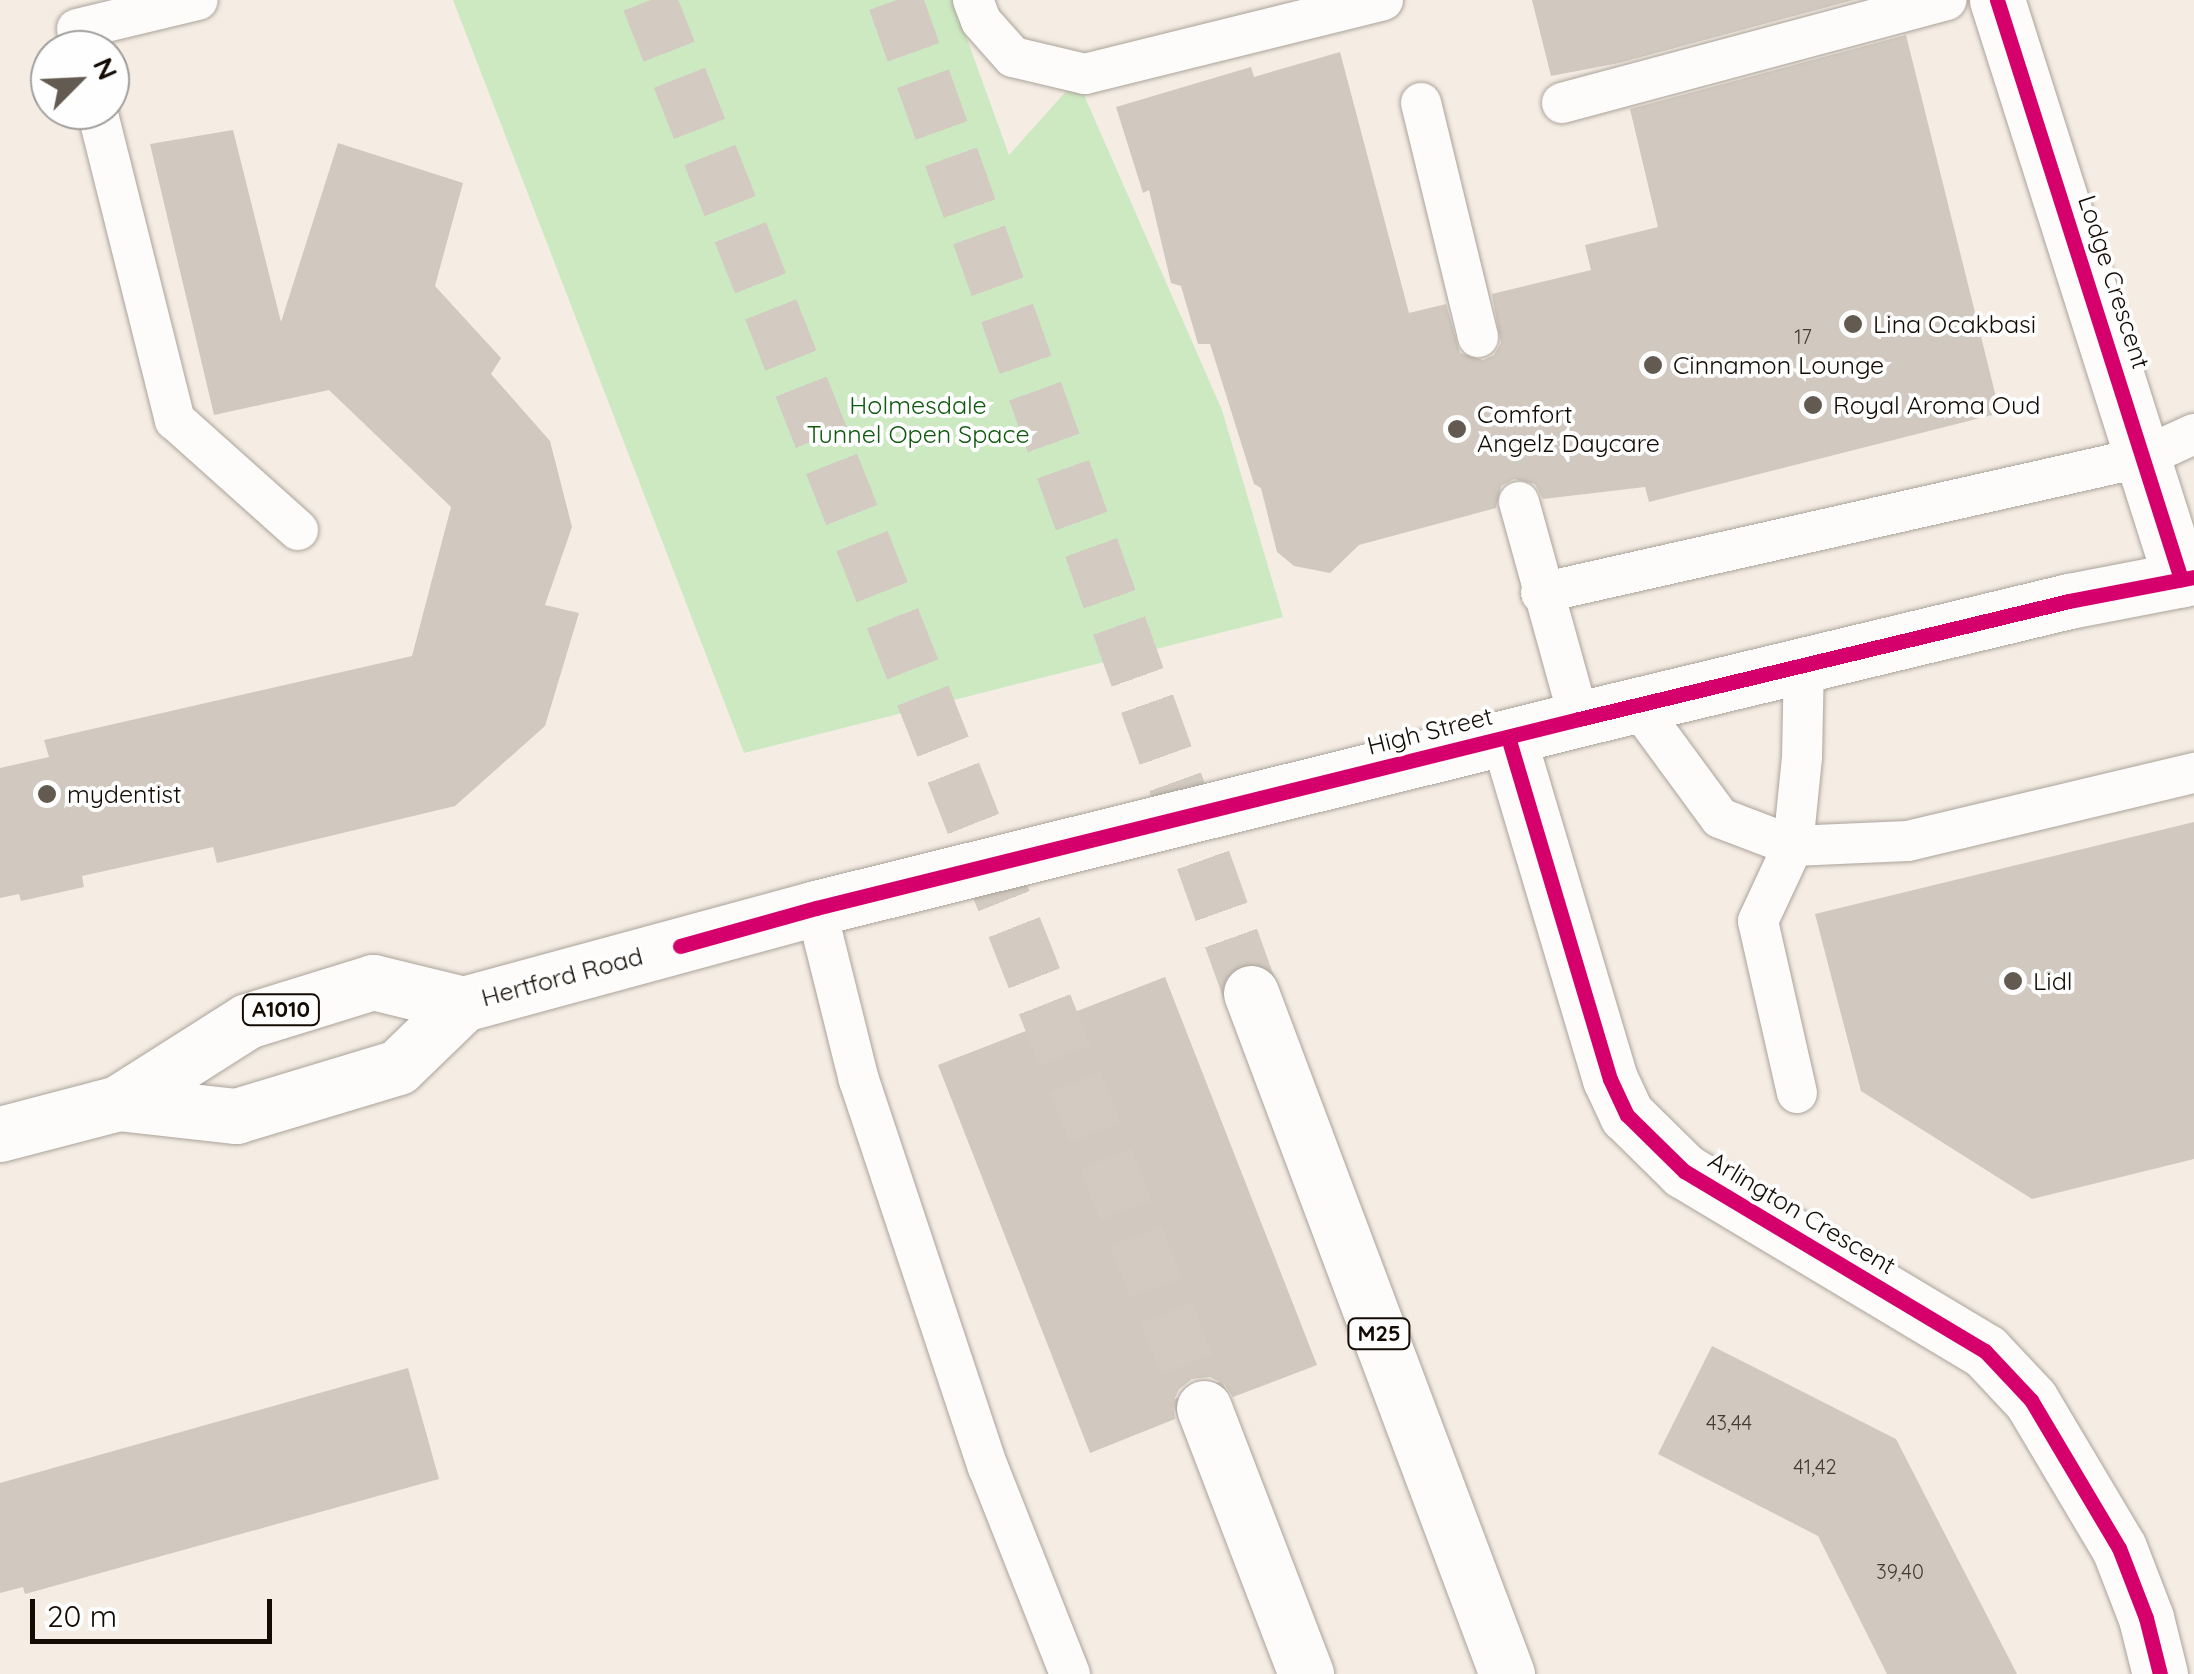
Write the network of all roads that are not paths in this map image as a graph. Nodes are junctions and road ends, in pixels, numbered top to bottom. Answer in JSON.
{"nodes":[{"id":1,"x":198,"y":0,"type":"edge"},
{"id":2,"x":973,"y":0,"type":"edge"},
{"id":3,"x":1383,"y":0,"type":"edge"},
{"id":4,"x":1946,"y":0,"type":"edge"},
{"id":5,"x":1997,"y":0,"type":"edge"},
{"id":6,"x":76,"y":26,"type":"edge"},
{"id":7,"x":1421,"y":103,"type":"dead end"},
{"id":8,"x":1562,"y":103,"type":"dead end"},
{"id":9,"x":102,"y":130,"type":"edge"},
{"id":10,"x":1478,"y":337,"type":"dead end"},
{"id":11,"x":2194,"y":434,"type":"edge"},
{"id":12,"x":2144,"y":458,"type":"junction"},
{"id":13,"x":1519,"y":502,"type":"dead end"},
{"id":14,"x":298,"y":530,"type":"dead end"},
{"id":15,"x":2187,"y":578,"type":"edge"},
{"id":16,"x":1541,"y":592,"type":"junction"},
{"id":17,"x":1804,"y":665,"type":"junction"},
{"id":18,"x":1637,"y":705,"type":"junction"},
{"id":19,"x":1578,"y":720,"type":"junction"},
{"id":20,"x":1508,"y":737,"type":"junction"},
{"id":21,"x":2194,"y":773,"type":"edge"},
{"id":22,"x":1793,"y":846,"type":"junction"},
{"id":23,"x":816,"y":908,"type":"junction"},
{"id":24,"x":680,"y":946,"type":"joint"},
{"id":25,"x":1250,"y":994,"type":"tunnel mouth"},
{"id":26,"x":463,"y":1004,"type":"junction"},
{"id":27,"x":1797,"y":1093,"type":"dead end"},
{"id":28,"x":118,"y":1103,"type":"junction"},
{"id":29,"x":0,"y":1134,"type":"edge"},
{"id":30,"x":1204,"y":1408,"type":"tunnel mouth"},
{"id":31,"x":1070,"y":1674,"type":"edge"},
{"id":32,"x":1306,"y":1674,"type":"edge"},
{"id":33,"x":1507,"y":1674,"type":"edge"},
{"id":34,"x":2160,"y":1674,"type":"edge"}],
"edges":[{"from":1,"to":6,"type":"lane"},
{"from":2,"to":3,"type":"lane"},
{"from":4,"to":8,"type":"lane"},
{"from":5,"to":12,"type":"main road","name":"Lodge Crescent"},
{"from":7,"to":10,"type":"lane"},
{"from":9,"to":14,"type":"lane"},
{"from":11,"to":12,"type":"lane"},
{"from":12,"to":15,"type":"main road","name":"Lodge Crescent"},
{"from":12,"to":16,"type":"lane"},
{"from":13,"to":16,"type":"lane"},
{"from":15,"to":17,"type":"main road","name":"High Street","number":"A1010"},
{"from":16,"to":19,"type":"lane"},
{"from":17,"to":18,"type":"main road","name":"High Street","number":"A1010"},
{"from":17,"to":22,"type":"lane"},
{"from":18,"to":19,"type":"main road","name":"High Street","number":"A1010"},
{"from":18,"to":22,"type":"lane"},
{"from":19,"to":20,"type":"main road","name":"High Street","number":"A1010"},
{"from":20,"to":23,"type":"main road","name":"High Street","number":"A1010"},
{"from":20,"to":34,"type":"main road","name":"Arlington Crescent"},
{"from":21,"to":22,"type":"lane"},
{"from":22,"to":27,"type":"lane"},
{"from":23,"to":24,"type":"main road","name":"High Street","number":"A1010"},
{"from":23,"to":31,"type":"lane"},
{"from":24,"to":26,"type":"main road","name":"Hertford Road","number":"A1010"},
{"from":25,"to":33,"type":"main road","number":"M25"},
{"from":26,"to":28,"type":"main road","name":"Hertford Road","number":"A1010"},
{"from":26,"to":28,"type":"main road"},
{"from":28,"to":29,"type":"main road","name":"Hertford Road","number":"A1010"},
{"from":30,"to":32,"type":"main road"}]}
